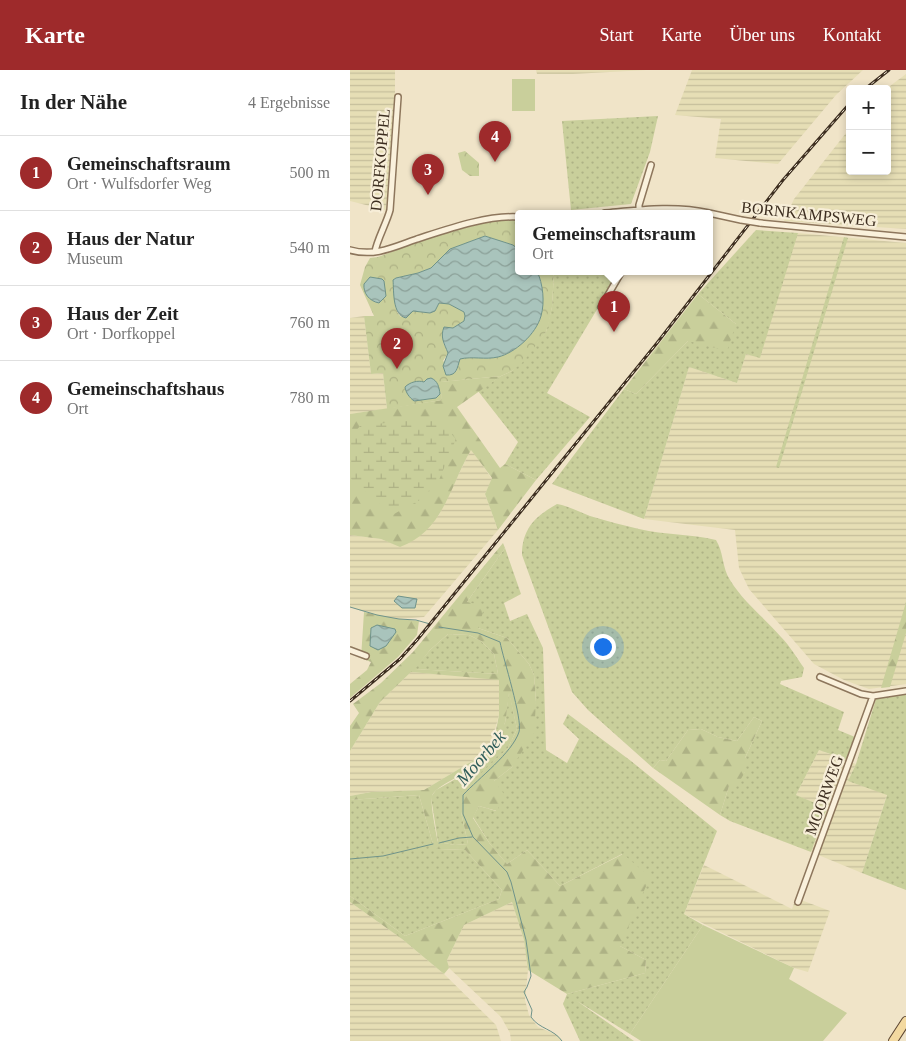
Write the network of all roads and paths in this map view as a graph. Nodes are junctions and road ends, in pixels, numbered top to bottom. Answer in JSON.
{"nodes":[{"id":1,"x":398,"y":97,"type":"dead end"},
{"id":2,"x":651,"y":165,"type":"dead end"},
{"id":3,"x":640,"y":210,"type":"edge"},
{"id":4,"x":662,"y":210,"type":"edge"},
{"id":5,"x":682,"y":210,"type":"edge"},
{"id":6,"x":713,"y":214,"type":"edge"},
{"id":7,"x":515,"y":217,"type":"edge"},
{"id":8,"x":906,"y":237,"type":"edge"},
{"id":9,"x":350,"y":250,"type":"edge"},
{"id":10,"x":375,"y":252,"type":"junction"},
{"id":11,"x":620,"y":275,"type":"edge"},
{"id":12,"x":601,"y":307,"type":"dead end"},
{"id":13,"x":350,"y":650,"type":"edge"},
{"id":14,"x":366,"y":656,"type":"dead end"},
{"id":15,"x":820,"y":677,"type":"dead end"},
{"id":16,"x":906,"y":691,"type":"edge"},
{"id":17,"x":873,"y":696,"type":"junction"},
{"id":18,"x":798,"y":902,"type":"dead end"},
{"id":19,"x":906,"y":1021,"type":"edge"},
{"id":20,"x":893,"y":1041,"type":"edge"}],
"edges":[{"from":1,"to":10,"type":"street","name":"DORFKOPPEL"},
{"from":2,"to":3,"type":"street"},
{"from":4,"to":5,"type":"street","name":"BORNKAMPSWEG"},
{"from":6,"to":8,"type":"street","name":"BORNKAMPSWEG","bridge":true},
{"from":7,"to":10,"type":"street"},
{"from":9,"to":10,"type":"street"},
{"from":11,"to":12,"type":"street"},
{"from":13,"to":14,"type":"street"},
{"from":15,"to":17,"type":"street"},
{"from":16,"to":17,"type":"street"},
{"from":17,"to":18,"type":"street","name":"MOORWEG"},
{"from":19,"to":20,"type":"main road"}]}
